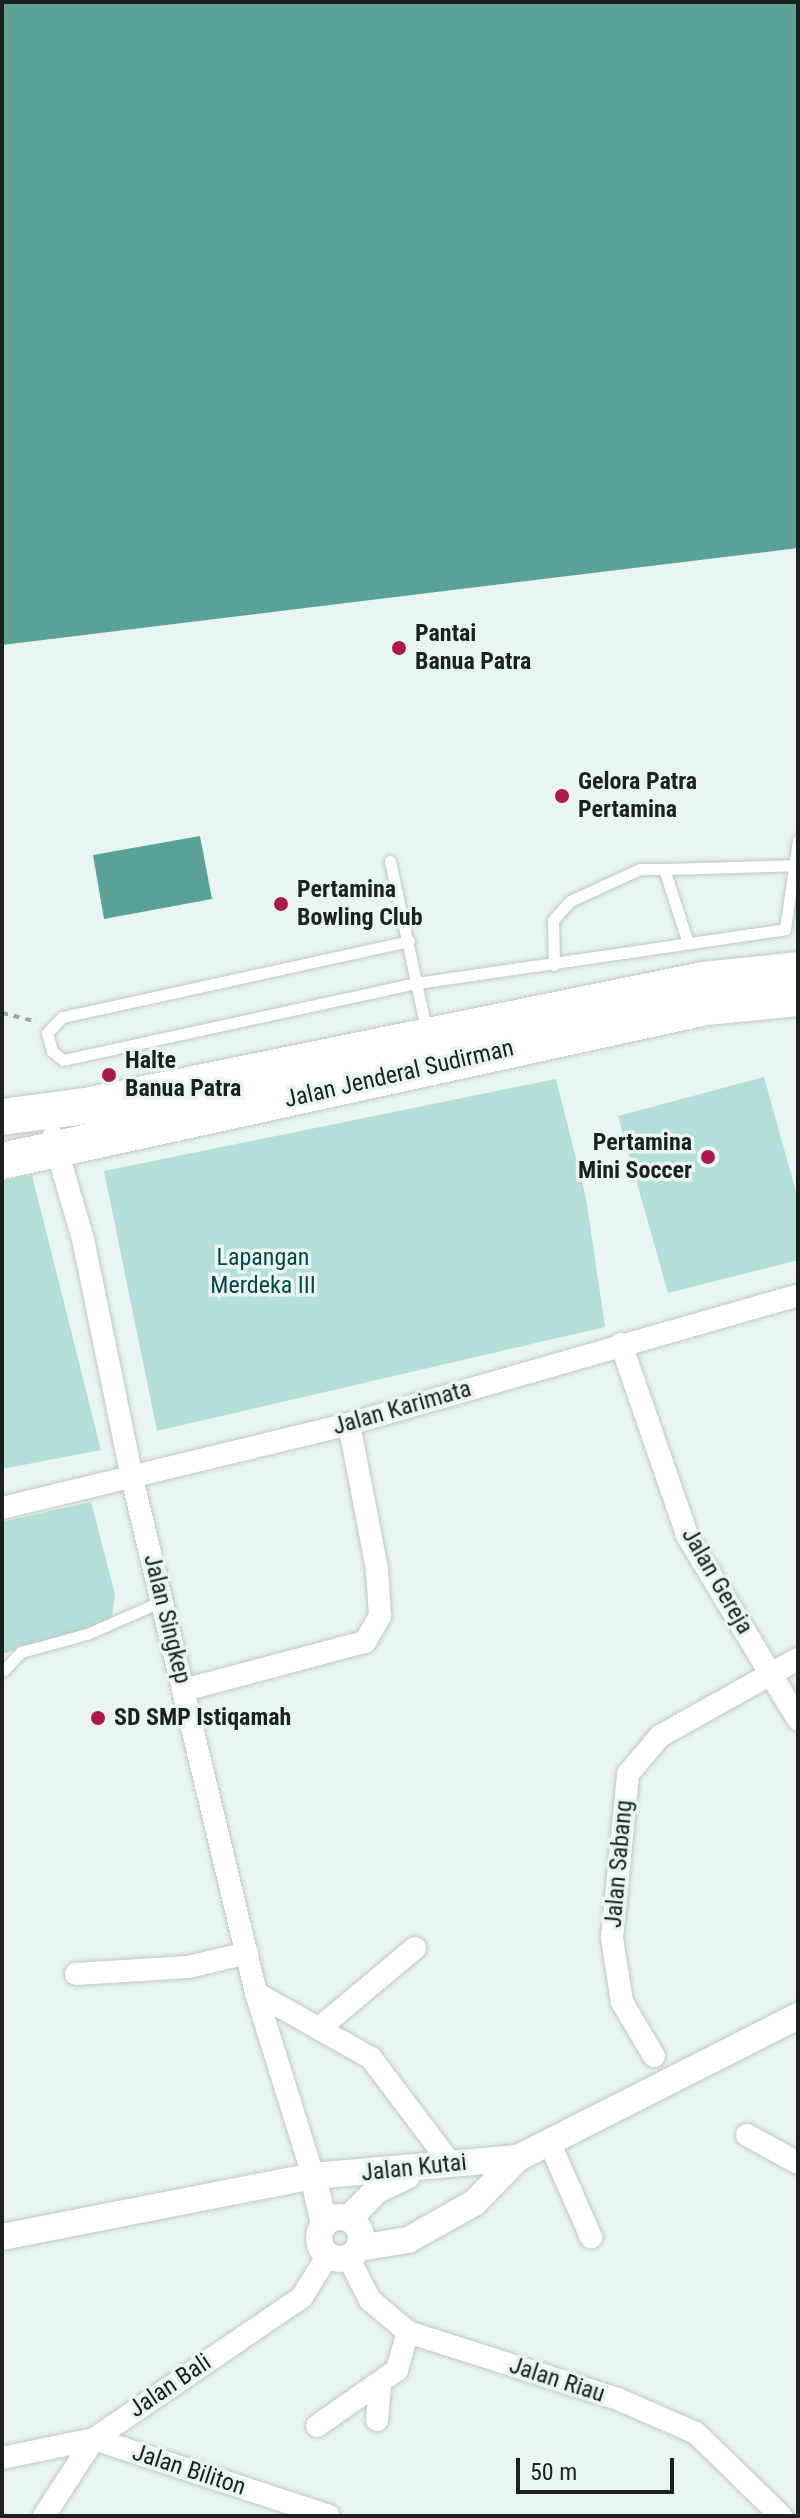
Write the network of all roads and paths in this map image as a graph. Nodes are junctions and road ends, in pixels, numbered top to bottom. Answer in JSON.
{"nodes":[{"id":1,"x":798,"y":840,"type":"edge"},
{"id":2,"x":390,"y":861,"type":"dead end"},
{"id":3,"x":796,"y":865,"type":"junction"},
{"id":4,"x":664,"y":869,"type":"junction"},
{"id":5,"x":409,"y":941,"type":"junction"},
{"id":6,"x":688,"y":943,"type":"junction"},
{"id":7,"x":554,"y":965,"type":"junction"},
{"id":8,"x":798,"y":970,"type":"edge"},
{"id":9,"x":417,"y":983,"type":"junction"},
{"id":10,"x":798,"y":998,"type":"edge"},
{"id":11,"x":2,"y":1013,"type":"edge"},
{"id":12,"x":51,"y":1025,"type":"junction"},
{"id":13,"x":428,"y":1049,"type":"junction"},
{"id":14,"x":49,"y":1112,"type":"junction"},
{"id":15,"x":2,"y":1117,"type":"edge"},
{"id":16,"x":56,"y":1152,"type":"junction"},
{"id":17,"x":2,"y":1161,"type":"edge"},
{"id":18,"x":798,"y":1295,"type":"edge"},
{"id":19,"x":621,"y":1344,"type":"junction"},
{"id":20,"x":349,"y":1424,"type":"junction"},
{"id":21,"x":132,"y":1478,"type":"junction"},
{"id":22,"x":2,"y":1508,"type":"edge"},
{"id":23,"x":162,"y":1601,"type":"junction"},
{"id":24,"x":798,"y":1659,"type":"edge"},
{"id":25,"x":4,"y":1670,"type":"dead end"},
{"id":26,"x":773,"y":1673,"type":"junction"},
{"id":27,"x":184,"y":1690,"type":"junction"},
{"id":28,"x":798,"y":1719,"type":"edge"},
{"id":29,"x":415,"y":1948,"type":"dead end"},
{"id":30,"x":247,"y":1953,"type":"junction"},
{"id":31,"x":76,"y":1974,"type":"dead end"},
{"id":32,"x":256,"y":1993,"type":"junction"},
{"id":33,"x":798,"y":2016,"type":"edge"},
{"id":34,"x":323,"y":2025,"type":"junction"},
{"id":35,"x":654,"y":2056,"type":"dead end"},
{"id":36,"x":747,"y":2135,"type":"dead end"},
{"id":37,"x":550,"y":2144,"type":"junction"},
{"id":38,"x":518,"y":2158,"type":"junction"},
{"id":39,"x":798,"y":2163,"type":"edge"},
{"id":40,"x":451,"y":2164,"type":"junction"},
{"id":41,"x":417,"y":2172,"type":"junction"},
{"id":42,"x":313,"y":2176,"type":"junction"},
{"id":43,"x":336,"y":2221,"type":"junction"},
{"id":44,"x":2,"y":2237,"type":"edge"},
{"id":45,"x":591,"y":2237,"type":"dead end"},
{"id":46,"x":342,"y":2264,"type":"junction"},
{"id":47,"x":408,"y":2332,"type":"junction"},
{"id":48,"x":380,"y":2383,"type":"junction"},
{"id":49,"x":377,"y":2420,"type":"dead end"},
{"id":50,"x":317,"y":2426,"type":"dead end"},
{"id":51,"x":94,"y":2439,"type":"junction"},
{"id":52,"x":2,"y":2458,"type":"edge"},
{"id":53,"x":44,"y":2516,"type":"edge"},
{"id":54,"x":329,"y":2516,"type":"edge"},
{"id":55,"x":781,"y":2516,"type":"edge"}],
"edges":[{"from":1,"to":3,"type":"lane"},
{"from":2,"to":5,"type":"lane"},
{"from":3,"to":4,"type":"lane"},
{"from":3,"to":6,"type":"lane"},
{"from":4,"to":6,"type":"lane"},
{"from":4,"to":7,"type":"lane"},
{"from":5,"to":9,"type":"lane"},
{"from":5,"to":12,"type":"lane"},
{"from":6,"to":7,"type":"lane"},
{"from":7,"to":9,"type":"lane"},
{"from":8,"to":13,"type":"highway","name":"Jalan Jenderal Sudirman"},
{"from":9,"to":12,"type":"lane"},
{"from":9,"to":13,"type":"lane"},
{"from":10,"to":13,"type":"highway","name":"Jalan Jenderal Sudirman"},
{"from":11,"to":12,"type":"path"},
{"from":13,"to":14,"type":"highway","name":"Jalan Jenderal Sudirman"},
{"from":13,"to":16,"type":"highway","name":"Jalan Jenderal Sudirman"},
{"from":14,"to":15,"type":"highway","name":"Jalan Jenderal Sudirman"},
{"from":14,"to":16,"type":"street","name":"Jalan Singkep"},
{"from":16,"to":17,"type":"highway","name":"Jalan Jenderal Sudirman"},
{"from":16,"to":21,"type":"street","name":"Jalan Singkep"},
{"from":18,"to":19,"type":"street","name":"Jalan Karimata"},
{"from":19,"to":20,"type":"street","name":"Jalan Karimata"},
{"from":19,"to":26,"type":"street","name":"Jalan Gereja"},
{"from":20,"to":21,"type":"street","name":"Jalan Karimata"},
{"from":20,"to":27,"type":"street"},
{"from":21,"to":22,"type":"street","name":"Jalan Karimata"},
{"from":21,"to":23,"type":"street","name":"Jalan Singkep"},
{"from":23,"to":25,"type":"lane"},
{"from":23,"to":27,"type":"street","name":"Jalan Singkep"},
{"from":24,"to":26,"type":"street","name":"Jalan Sabang"},
{"from":26,"to":28,"type":"street","name":"Jalan Gereja"},
{"from":26,"to":35,"type":"street","name":"Jalan Sabang"},
{"from":27,"to":30,"type":"street","name":"Jalan Singkep"},
{"from":29,"to":34,"type":"street"},
{"from":30,"to":31,"type":"street"},
{"from":30,"to":32,"type":"street","name":"Jalan Singkep"},
{"from":32,"to":34,"type":"street"},
{"from":32,"to":42,"type":"street","name":"Jalan Singkep"},
{"from":33,"to":37,"type":"street","name":"Jalan Kutai"},
{"from":34,"to":40,"type":"street"},
{"from":36,"to":39,"type":"street"},
{"from":37,"to":38,"type":"street","name":"Jalan Kutai"},
{"from":37,"to":45,"type":"street"},
{"from":38,"to":40,"type":"street","name":"Jalan Kutai"},
{"from":38,"to":46,"type":"street"},
{"from":40,"to":41,"type":"street","name":"Jalan Kutai"},
{"from":41,"to":42,"type":"street","name":"Jalan Kutai"},
{"from":41,"to":43,"type":"street"},
{"from":42,"to":43,"type":"street"},
{"from":42,"to":44,"type":"street","name":"Jalan Kutai"},
{"from":43,"to":46,"type":"street"},
{"from":43,"to":46,"type":"street"},
{"from":46,"to":47,"type":"street","name":"Jalan Riau"},
{"from":46,"to":51,"type":"street","name":"Jalan Bali"},
{"from":47,"to":48,"type":"street"},
{"from":47,"to":55,"type":"street","name":"Jalan Riau"},
{"from":48,"to":49,"type":"street"},
{"from":48,"to":50,"type":"street"},
{"from":51,"to":52,"type":"street","name":"Jalan Bali"},
{"from":51,"to":53,"type":"street"},
{"from":51,"to":54,"type":"street","name":"Jalan Biliton"}]}
